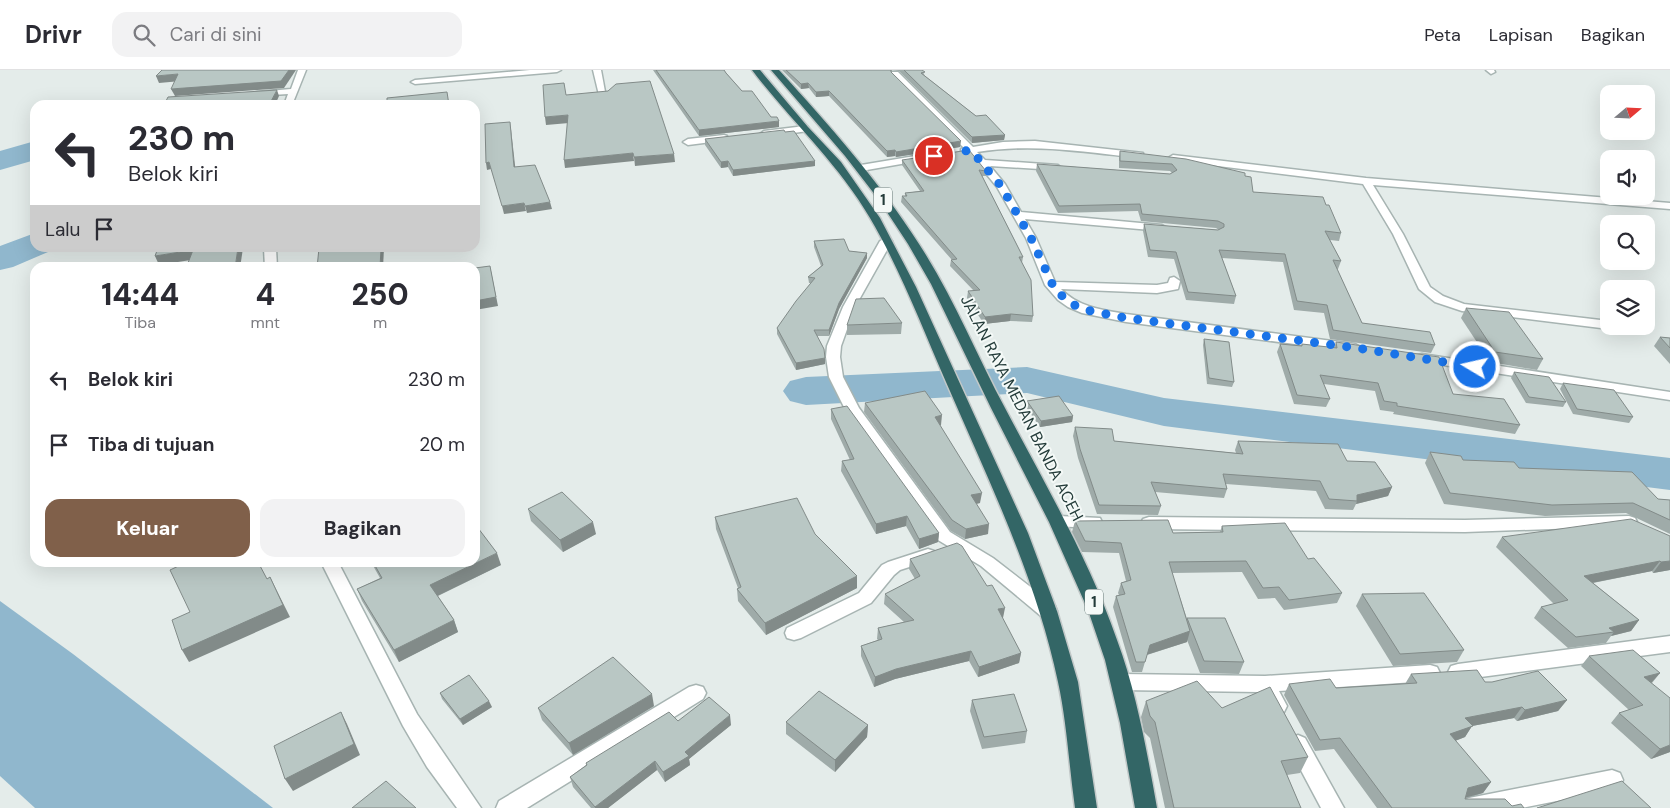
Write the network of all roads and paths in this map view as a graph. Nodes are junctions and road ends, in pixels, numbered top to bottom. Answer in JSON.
{"nodes":[{"id":1,"x":302,"y":70,"type":"edge"},
{"id":2,"x":557,"y":70,"type":"edge"},
{"id":3,"x":597,"y":70,"type":"edge"},
{"id":4,"x":756,"y":70,"type":"edge"},
{"id":5,"x":775,"y":70,"type":"edge"},
{"id":6,"x":896,"y":74,"type":"edge"},
{"id":7,"x":415,"y":82,"type":"dead end"},
{"id":8,"x":293,"y":91,"type":"junction"},
{"id":9,"x":246,"y":95,"type":"edge"},
{"id":10,"x":603,"y":95,"type":"edge"},
{"id":11,"x":288,"y":100,"type":"edge"},
{"id":12,"x":805,"y":129,"type":"junction"},
{"id":13,"x":756,"y":134,"type":"edge"},
{"id":14,"x":737,"y":137,"type":"edge"},
{"id":15,"x":688,"y":142,"type":"dead end"},
{"id":16,"x":971,"y":150,"type":"junction"},
{"id":17,"x":952,"y":153,"type":"edge"},
{"id":18,"x":934,"y":156,"type":"edge"},
{"id":19,"x":1148,"y":156,"type":"edge"},
{"id":20,"x":1167,"y":158,"type":"edge"},
{"id":21,"x":982,"y":163,"type":"junction"},
{"id":22,"x":861,"y":168,"type":"junction"},
{"id":23,"x":1067,"y":168,"type":"edge"},
{"id":24,"x":1366,"y":181,"type":"junction"},
{"id":25,"x":1670,"y":206,"type":"edge"},
{"id":26,"x":888,"y":207,"type":"junction"},
{"id":27,"x":868,"y":208,"type":"junction"},
{"id":28,"x":1018,"y":215,"type":"junction"},
{"id":29,"x":1176,"y":229,"type":"edge"},
{"id":30,"x":886,"y":241,"type":"junction"},
{"id":31,"x":1174,"y":281,"type":"dead end"},
{"id":32,"x":1051,"y":285,"type":"junction"},
{"id":33,"x":1600,"y":324,"type":"edge"},
{"id":34,"x":1367,"y":350,"type":"edge"},
{"id":35,"x":1406,"y":356,"type":"edge"},
{"id":36,"x":1670,"y":396,"type":"edge"},
{"id":37,"x":1059,"y":522,"type":"junction"},
{"id":38,"x":1108,"y":522,"type":"edge"},
{"id":39,"x":1128,"y":522,"type":"edge"},
{"id":40,"x":1642,"y":528,"type":"edge"},
{"id":41,"x":956,"y":544,"type":"junction"},
{"id":42,"x":331,"y":567,"type":"edge"},
{"id":43,"x":1048,"y":611,"type":"junction"},
{"id":44,"x":794,"y":633,"type":"dead end"},
{"id":45,"x":1670,"y":644,"type":"edge"},
{"id":46,"x":1120,"y":682,"type":"junction"},
{"id":47,"x":1265,"y":684,"type":"junction"},
{"id":48,"x":696,"y":693,"type":"dead end"},
{"id":49,"x":1612,"y":780,"type":"dead end"},
{"id":50,"x":470,"y":808,"type":"edge"},
{"id":51,"x":507,"y":808,"type":"edge"},
{"id":52,"x":1086,"y":808,"type":"edge"},
{"id":53,"x":1146,"y":808,"type":"edge"},
{"id":54,"x":1333,"y":808,"type":"edge"},
{"id":55,"x":1469,"y":808,"type":"edge"}],
"edges":[{"from":1,"to":8,"type":"street"},
{"from":2,"to":7,"type":"street"},
{"from":3,"to":10,"type":"street"},
{"from":4,"to":12,"type":"highway","number":"1"},
{"from":5,"to":22,"type":"highway","name":"JALAN RAYA MEDAN BANDA ACEH","number":"1"},
{"from":6,"to":16,"type":"street"},
{"from":8,"to":9,"type":"street"},
{"from":8,"to":11,"type":"street"},
{"from":12,"to":13,"type":"street"},
{"from":12,"to":27,"type":"highway","number":"1"},
{"from":14,"to":15,"type":"street"},
{"from":16,"to":17,"type":"street"},
{"from":16,"to":19,"type":"street"},
{"from":16,"to":21,"type":"street"},
{"from":18,"to":22,"type":"street"},
{"from":20,"to":24,"type":"street"},
{"from":21,"to":23,"type":"street"},
{"from":21,"to":28,"type":"street"},
{"from":22,"to":26,"type":"highway","name":"JALAN RAYA MEDAN BANDA ACEH","number":"1"},
{"from":24,"to":25,"type":"street"},
{"from":24,"to":33,"type":"street"},
{"from":26,"to":27,"type":"highway"},
{"from":26,"to":37,"type":"highway","name":"JALAN RAYA MEDAN BANDA ACEH","number":"1"},
{"from":27,"to":30,"type":"highway","number":"1"},
{"from":28,"to":29,"type":"street"},
{"from":28,"to":32,"type":"street"},
{"from":30,"to":41,"type":"street"},
{"from":30,"to":43,"type":"highway","number":"1"},
{"from":31,"to":32,"type":"street"},
{"from":32,"to":34,"type":"street"},
{"from":35,"to":36,"type":"street"},
{"from":37,"to":38,"type":"street"},
{"from":37,"to":46,"type":"highway","name":"JALAN RAYA MEDAN BANDA ACEH","number":"1"},
{"from":39,"to":40,"type":"street"},
{"from":41,"to":43,"type":"street"},
{"from":41,"to":44,"type":"street"},
{"from":42,"to":50,"type":"street"},
{"from":43,"to":52,"type":"highway","number":"1"},
{"from":45,"to":47,"type":"street"},
{"from":46,"to":47,"type":"street"},
{"from":46,"to":53,"type":"highway","name":"JALAN RAYA MEDAN BANDA ACEH","number":"1"},
{"from":47,"to":54,"type":"street"},
{"from":48,"to":51,"type":"street"},
{"from":49,"to":55,"type":"street"}]}
